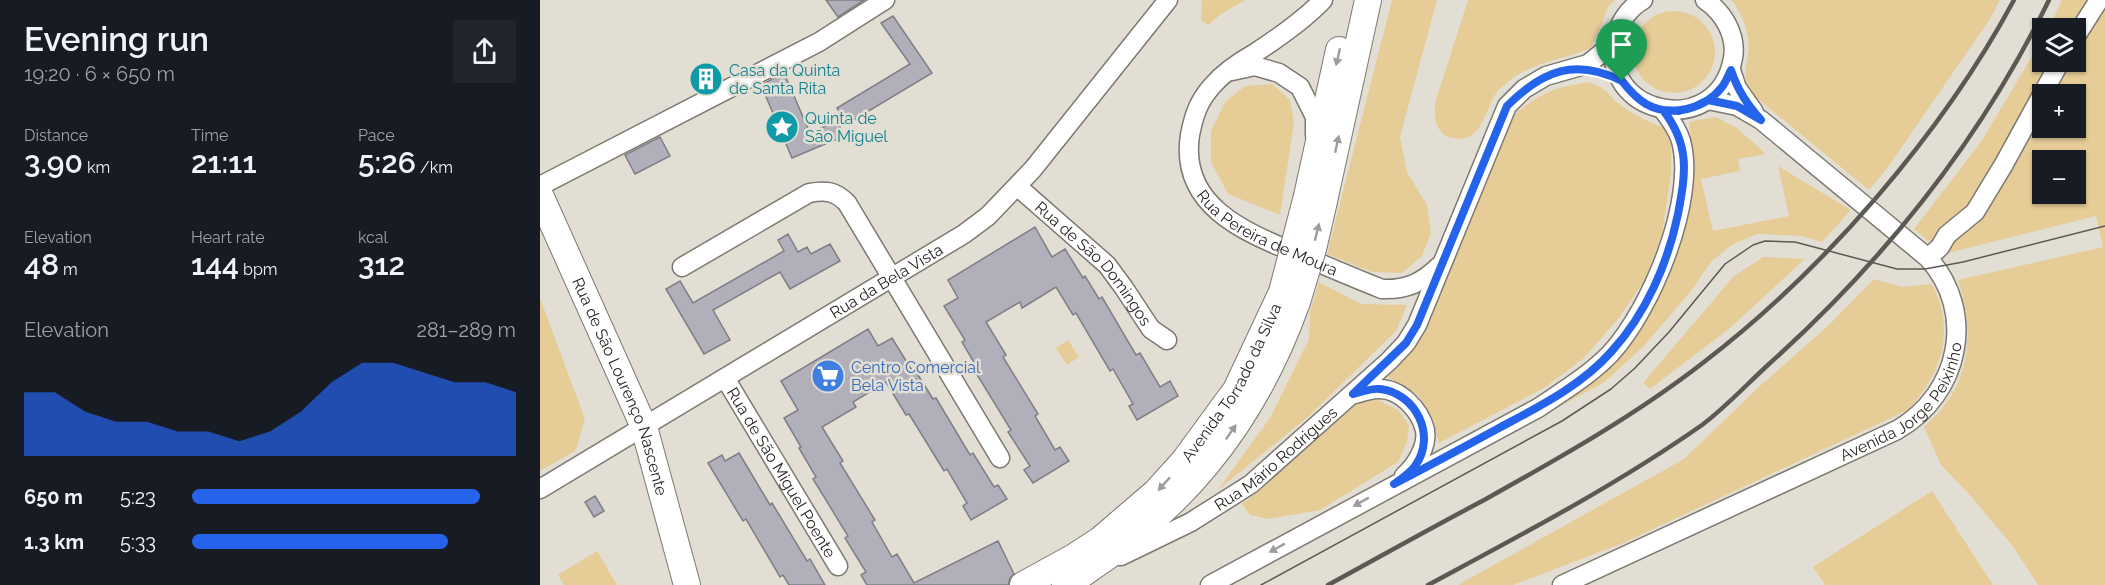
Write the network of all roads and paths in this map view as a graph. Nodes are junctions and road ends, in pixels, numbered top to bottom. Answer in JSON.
{"nodes":[{"id":1,"x":885,"y":0,"type":"edge"},
{"id":2,"x":1168,"y":0,"type":"edge"},
{"id":3,"x":1323,"y":0,"type":"edge"},
{"id":4,"x":1351,"y":0,"type":"edge"},
{"id":5,"x":1368,"y":0,"type":"edge"},
{"id":6,"x":1705,"y":0,"type":"edge"},
{"id":7,"x":2099,"y":0,"type":"edge"},
{"id":8,"x":1641,"y":1,"type":"edge"},
{"id":9,"x":2086,"y":20,"type":"edge"},
{"id":10,"x":1614,"y":43,"type":"junction"},
{"id":11,"x":1576,"y":68,"type":"junction"},
{"id":12,"x":1731,"y":70,"type":"junction"},
{"id":13,"x":2054,"y":72,"type":"edge"},
{"id":14,"x":1622,"y":81,"type":"junction"},
{"id":15,"x":1212,"y":86,"type":"junction"},
{"id":16,"x":1708,"y":100,"type":"junction"},
{"id":17,"x":1663,"y":110,"type":"junction"},
{"id":18,"x":1761,"y":120,"type":"junction"},
{"id":19,"x":1314,"y":161,"type":"junction"},
{"id":20,"x":540,"y":186,"type":"edge"},
{"id":21,"x":1018,"y":187,"type":"junction"},
{"id":22,"x":540,"y":195,"type":"edge"},
{"id":23,"x":1315,"y":199,"type":"junction"},
{"id":24,"x":1928,"y":258,"type":"junction"},
{"id":25,"x":1441,"y":265,"type":"junction"},
{"id":26,"x":682,"y":267,"type":"dead end"},
{"id":27,"x":892,"y":278,"type":"junction"},
{"id":28,"x":1290,"y":297,"type":"junction"},
{"id":29,"x":1167,"y":340,"type":"dead end"},
{"id":30,"x":725,"y":378,"type":"junction"},
{"id":31,"x":1353,"y":394,"type":"junction"},
{"id":32,"x":644,"y":426,"type":"junction"},
{"id":33,"x":1000,"y":458,"type":"dead end"},
{"id":34,"x":1394,"y":484,"type":"junction"},
{"id":35,"x":540,"y":489,"type":"edge"},
{"id":36,"x":838,"y":566,"type":"dead end"},
{"id":37,"x":1074,"y":579,"type":"edge"},
{"id":38,"x":687,"y":585,"type":"edge"},
{"id":39,"x":1023,"y":585,"type":"edge"},
{"id":40,"x":1210,"y":585,"type":"edge"},
{"id":41,"x":1562,"y":585,"type":"edge"}],
"edges":[{"from":1,"to":20,"type":"street"},
{"from":2,"to":21,"type":"street","name":"Rua da Bela Vista"},
{"from":3,"to":15,"type":"street","name":"Rua Pereira de Moura"},
{"from":4,"to":19,"type":"main road","name":"Avenida Torrado da Silva","one_way":true},
{"from":23,"to":5,"type":"main road","name":"Avenida Torrado da Silva","one_way":true},
{"from":6,"to":12,"type":"street"},
{"from":7,"to":9,"type":"street"},
{"from":8,"to":10,"type":"street"},
{"from":10,"to":11,"type":"street","name":"Rua Mário Rodrigues"},
{"from":10,"to":14,"type":"street"},
{"from":11,"to":14,"type":"street","name":"Rua Mário Rodrigues"},
{"from":11,"to":25,"type":"street","name":"Rua Mário Rodrigues"},
{"from":12,"to":16,"type":"street"},
{"from":12,"to":18,"type":"street"},
{"from":13,"to":24,"type":"street"},
{"from":14,"to":17,"type":"street"},
{"from":15,"to":19,"type":"street","name":"Rua Pereira de Moura"},
{"from":15,"to":25,"type":"street","name":"Rua Pereira de Moura"},
{"from":16,"to":17,"type":"street"},
{"from":16,"to":18,"type":"street"},
{"from":17,"to":34,"type":"street"},
{"from":18,"to":24,"type":"street","name":"Avenida Jorge Peixinho"},
{"from":19,"to":23,"type":"main road","name":"Avenida Torrado da Silva"},
{"from":21,"to":27,"type":"street","name":"Rua da Bela Vista"},
{"from":21,"to":29,"type":"street","name":"Rua de São Domingos"},
{"from":22,"to":32,"type":"main road","name":"Rua de São Lourenço Nascente"},
{"from":23,"to":28,"type":"main road","name":"Avenida Torrado da Silva","bridge":true},
{"from":24,"to":41,"type":"street","name":"Avenida Jorge Peixinho"},
{"from":25,"to":31,"type":"street","name":"Rua Mário Rodrigues"},
{"from":26,"to":27,"type":"street"},
{"from":27,"to":30,"type":"street","name":"Rua da Bela Vista"},
{"from":27,"to":33,"type":"street"},
{"from":37,"to":28,"type":"main road","name":"Avenida Torrado da Silva","one_way":true},
{"from":28,"to":39,"type":"main road","name":"Avenida Torrado da Silva","one_way":true},
{"from":30,"to":32,"type":"street","name":"Rua da Bela Vista"},
{"from":30,"to":36,"type":"street","name":"Rua de São Miguel Poente"},
{"from":31,"to":34,"type":"street"},
{"from":31,"to":37,"type":"street","name":"Rua Mário Rodrigues"},
{"from":32,"to":35,"type":"street","name":"Rua da Bela Vista"},
{"from":32,"to":38,"type":"main road","name":"Rua de São Lourenço Nascente"},
{"from":34,"to":40,"type":"street","one_way":true}]}
